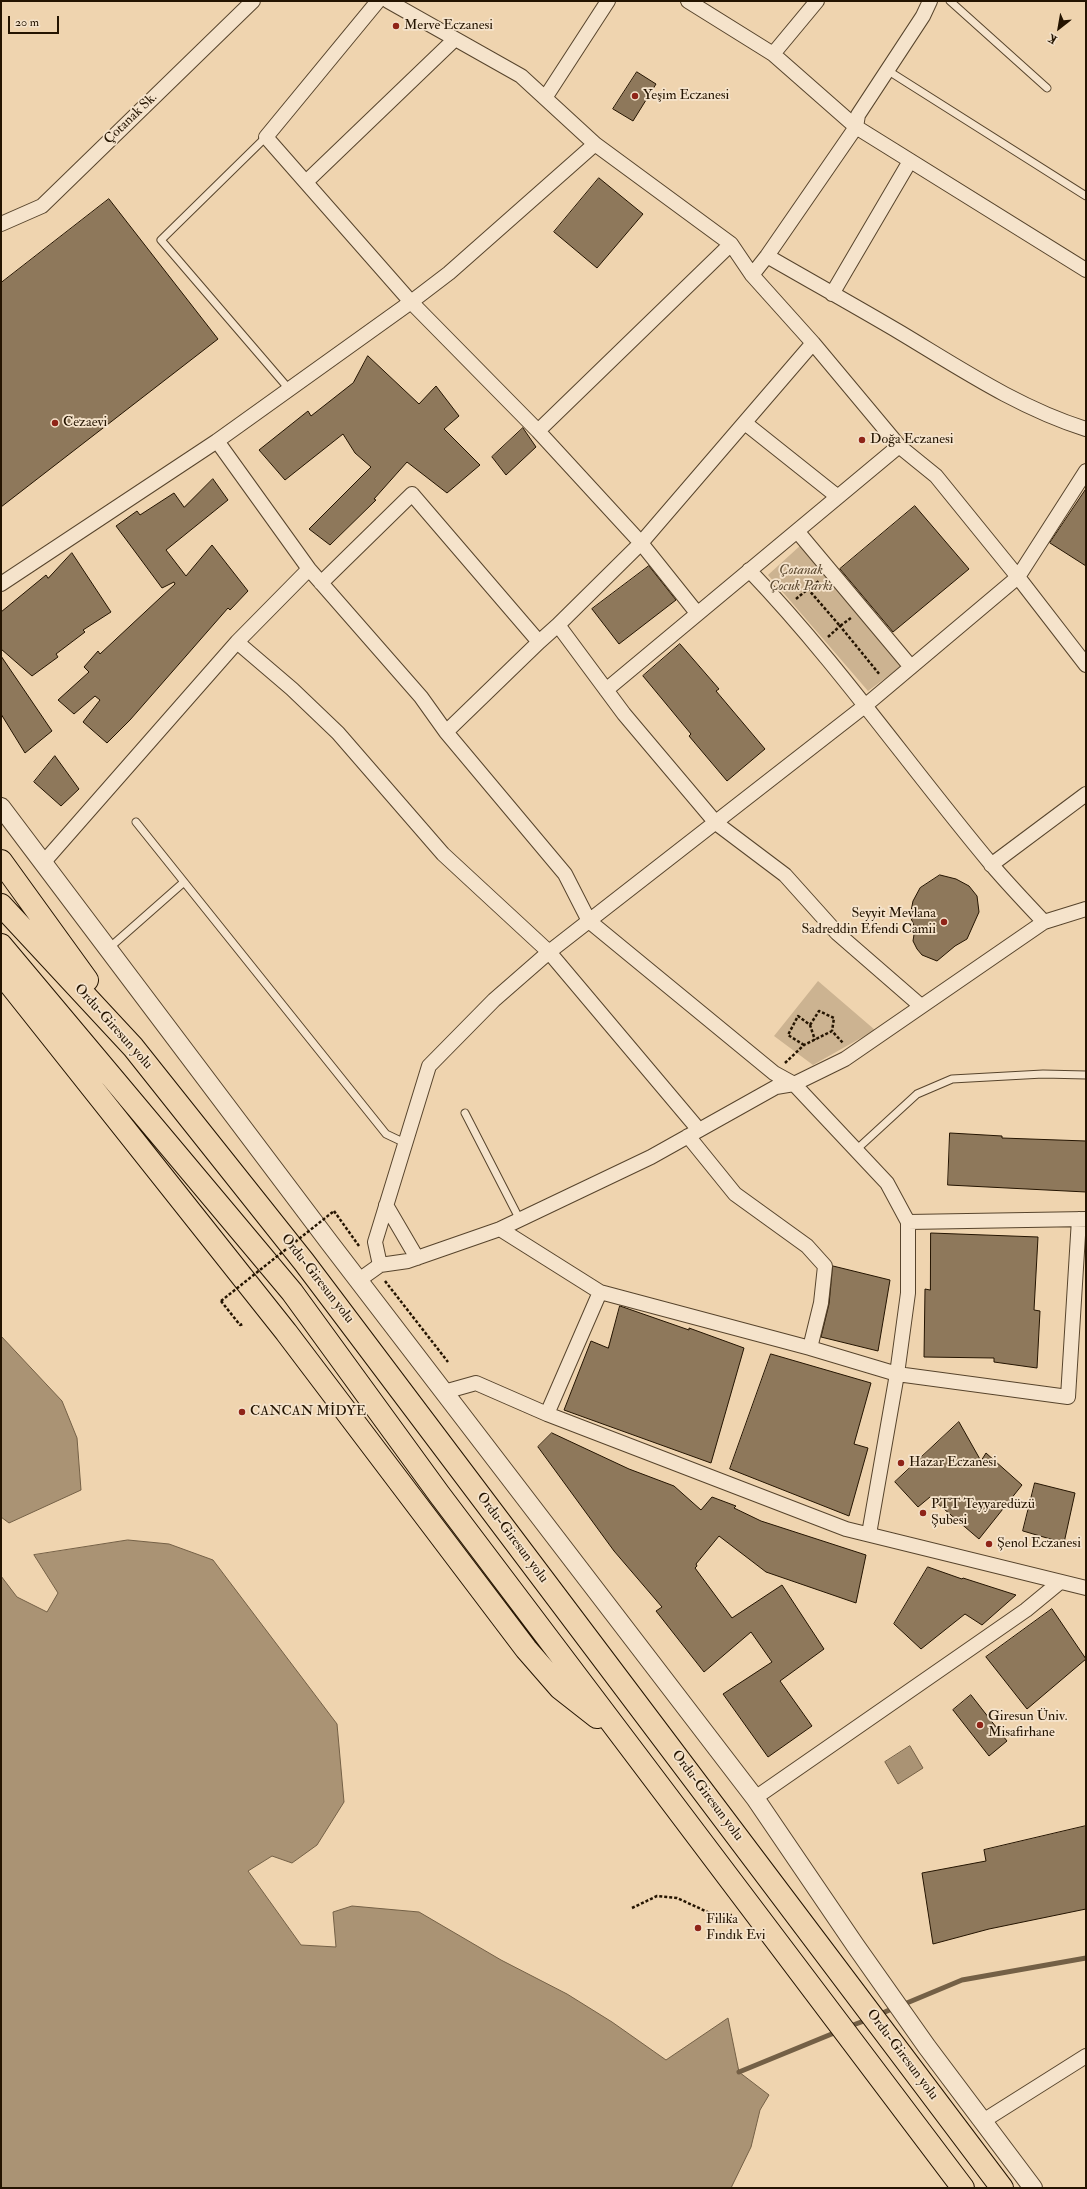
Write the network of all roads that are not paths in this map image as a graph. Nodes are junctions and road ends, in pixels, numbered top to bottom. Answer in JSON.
{"nodes":[{"id":1,"x":253,"y":1,"type":"edge"},
{"id":2,"x":378,"y":1,"type":"edge"},
{"id":3,"x":388,"y":1,"type":"edge"},
{"id":4,"x":608,"y":1,"type":"edge"},
{"id":5,"x":688,"y":1,"type":"edge"},
{"id":6,"x":817,"y":1,"type":"edge"},
{"id":7,"x":930,"y":1,"type":"edge"},
{"id":8,"x":950,"y":1,"type":"edge"},
{"id":9,"x":455,"y":38,"type":"junction"},
{"id":10,"x":772,"y":54,"type":"junction"},
{"id":11,"x":887,"y":70,"type":"junction"},
{"id":12,"x":1047,"y":88,"type":"dead end"},
{"id":13,"x":545,"y":98,"type":"junction"},
{"id":14,"x":856,"y":127,"type":"junction"},
{"id":15,"x":266,"y":137,"type":"junction"},
{"id":16,"x":595,"y":144,"type":"junction"},
{"id":17,"x":910,"y":161,"type":"junction"},
{"id":18,"x":306,"y":182,"type":"junction"},
{"id":19,"x":1086,"y":196,"type":"edge"},
{"id":20,"x":1,"y":224,"type":"edge"},
{"id":21,"x":731,"y":244,"type":"junction"},
{"id":22,"x":767,"y":256,"type":"junction"},
{"id":23,"x":1086,"y":270,"type":"edge"},
{"id":24,"x":752,"y":275,"type":"junction"},
{"id":25,"x":832,"y":294,"type":"junction"},
{"id":26,"x":411,"y":302,"type":"junction"},
{"id":27,"x":813,"y":343,"type":"junction"},
{"id":28,"x":289,"y":389,"type":"junction"},
{"id":29,"x":745,"y":423,"type":"junction"},
{"id":30,"x":1086,"y":428,"type":"edge"},
{"id":31,"x":538,"y":431,"type":"junction"},
{"id":32,"x":217,"y":441,"type":"junction"},
{"id":33,"x":899,"y":446,"type":"junction"},
{"id":34,"x":1086,"y":471,"type":"edge"},
{"id":35,"x":838,"y":497,"type":"junction"},
{"id":36,"x":797,"y":531,"type":"junction"},
{"id":37,"x":641,"y":543,"type":"junction"},
{"id":38,"x":309,"y":569,"type":"junction"},
{"id":39,"x":749,"y":570,"type":"junction"},
{"id":40,"x":1018,"y":577,"type":"junction"},
{"id":41,"x":321,"y":583,"type":"junction"},
{"id":42,"x":1,"y":584,"type":"edge"},
{"id":43,"x":697,"y":614,"type":"junction"},
{"id":44,"x":558,"y":626,"type":"junction"},
{"id":45,"x":237,"y":642,"type":"junction"},
{"id":46,"x":539,"y":642,"type":"junction"},
{"id":47,"x":1086,"y":665,"type":"edge"},
{"id":48,"x":911,"y":667,"type":"junction"},
{"id":49,"x":606,"y":690,"type":"junction"},
{"id":50,"x":866,"y":705,"type":"junction"},
{"id":51,"x":446,"y":732,"type":"junction"},
{"id":52,"x":1086,"y":794,"type":"edge"},
{"id":53,"x":1,"y":807,"type":"edge"},
{"id":54,"x":136,"y":822,"type":"dead end"},
{"id":55,"x":716,"y":822,"type":"junction"},
{"id":56,"x":1,"y":861,"type":"edge"},
{"id":57,"x":42,"y":863,"type":"junction"},
{"id":58,"x":991,"y":865,"type":"junction"},
{"id":59,"x":184,"y":882,"type":"junction"},
{"id":60,"x":1,"y":905,"type":"edge"},
{"id":61,"x":1086,"y":910,"type":"edge"},
{"id":62,"x":589,"y":921,"type":"junction"},
{"id":63,"x":1044,"y":922,"type":"junction"},
{"id":64,"x":1,"y":945,"type":"edge"},
{"id":65,"x":108,"y":949,"type":"junction"},
{"id":66,"x":549,"y":952,"type":"junction"},
{"id":67,"x":1,"y":968,"type":"edge"},
{"id":68,"x":1,"y":973,"type":"edge"},
{"id":69,"x":921,"y":1006,"type":"junction"},
{"id":70,"x":133,"y":1047,"type":"junction"},
{"id":71,"x":1086,"y":1075,"type":"edge"},
{"id":72,"x":118,"y":1084,"type":"junction"},
{"id":73,"x":794,"y":1084,"type":"junction"},
{"id":74,"x":465,"y":1114,"type":"dead end"},
{"id":75,"x":694,"y":1133,"type":"junction"},
{"id":76,"x":405,"y":1143,"type":"junction"},
{"id":77,"x":856,"y":1150,"type":"junction"},
{"id":78,"x":386,"y":1204,"type":"junction"},
{"id":79,"x":1083,"y":1219,"type":"edge"},
{"id":80,"x":520,"y":1220,"type":"junction"},
{"id":81,"x":908,"y":1222,"type":"junction"},
{"id":82,"x":500,"y":1229,"type":"junction"},
{"id":83,"x":417,"y":1258,"type":"junction"},
{"id":84,"x":377,"y":1267,"type":"junction"},
{"id":85,"x":359,"y":1280,"type":"junction"},
{"id":86,"x":600,"y":1292,"type":"junction"},
{"id":87,"x":810,"y":1348,"type":"junction"},
{"id":88,"x":897,"y":1374,"type":"junction"},
{"id":89,"x":444,"y":1392,"type":"junction"},
{"id":90,"x":546,"y":1414,"type":"junction"},
{"id":91,"x":869,"y":1534,"type":"junction"},
{"id":92,"x":1060,"y":1582,"type":"junction"},
{"id":93,"x":1085,"y":1589,"type":"edge"},
{"id":94,"x":620,"y":1734,"type":"junction"},
{"id":95,"x":755,"y":1798,"type":"junction"},
{"id":96,"x":1086,"y":2056,"type":"edge"},
{"id":97,"x":983,"y":2121,"type":"junction"},
{"id":98,"x":963,"y":2188,"type":"edge"},
{"id":99,"x":1002,"y":2188,"type":"edge"},
{"id":100,"x":1034,"y":2188,"type":"edge"}],
"edges":[{"from":1,"to":20,"type":"street","name":"Çotanak Sk."},
{"from":2,"to":15,"type":"street"},
{"from":3,"to":9,"type":"street"},
{"from":4,"to":13,"type":"street"},
{"from":5,"to":10,"type":"street"},
{"from":6,"to":10,"type":"street"},
{"from":7,"to":11,"type":"street"},
{"from":8,"to":12,"type":"lane"},
{"from":9,"to":13,"type":"street"},
{"from":9,"to":18,"type":"street"},
{"from":10,"to":14,"type":"street"},
{"from":11,"to":14,"type":"street"},
{"from":11,"to":19,"type":"lane"},
{"from":13,"to":16,"type":"street"},
{"from":14,"to":17,"type":"street"},
{"from":14,"to":22,"type":"street"},
{"from":15,"to":18,"type":"street"},
{"from":15,"to":28,"type":"lane"},
{"from":16,"to":21,"type":"street"},
{"from":16,"to":26,"type":"street"},
{"from":17,"to":23,"type":"street"},
{"from":17,"to":25,"type":"street"},
{"from":18,"to":26,"type":"street"},
{"from":21,"to":24,"type":"street"},
{"from":21,"to":31,"type":"street"},
{"from":22,"to":24,"type":"street"},
{"from":22,"to":25,"type":"street"},
{"from":24,"to":27,"type":"street"},
{"from":25,"to":30,"type":"street"},
{"from":26,"to":28,"type":"street"},
{"from":26,"to":31,"type":"street"},
{"from":27,"to":29,"type":"street"},
{"from":27,"to":33,"type":"street"},
{"from":28,"to":32,"type":"street"},
{"from":29,"to":35,"type":"street"},
{"from":29,"to":37,"type":"street"},
{"from":31,"to":37,"type":"street"},
{"from":32,"to":38,"type":"street"},
{"from":32,"to":42,"type":"street"},
{"from":33,"to":35,"type":"street"},
{"from":33,"to":40,"type":"street"},
{"from":34,"to":40,"type":"street"},
{"from":35,"to":36,"type":"street"},
{"from":36,"to":39,"type":"street"},
{"from":36,"to":48,"type":"street"},
{"from":37,"to":43,"type":"street"},
{"from":37,"to":44,"type":"street"},
{"from":38,"to":41,"type":"street"},
{"from":38,"to":45,"type":"street"},
{"from":39,"to":43,"type":"street"},
{"from":39,"to":50,"type":"street"},
{"from":40,"to":47,"type":"street"},
{"from":40,"to":48,"type":"street"},
{"from":41,"to":46,"type":"street"},
{"from":41,"to":51,"type":"street"},
{"from":43,"to":49,"type":"street"},
{"from":44,"to":46,"type":"street"},
{"from":44,"to":49,"type":"street"},
{"from":45,"to":57,"type":"street"},
{"from":45,"to":66,"type":"street"},
{"from":46,"to":51,"type":"street"},
{"from":48,"to":50,"type":"street"},
{"from":49,"to":55,"type":"street"},
{"from":50,"to":55,"type":"street"},
{"from":50,"to":58,"type":"street"},
{"from":51,"to":62,"type":"street"},
{"from":52,"to":58,"type":"street"},
{"from":53,"to":57,"type":"street"},
{"from":54,"to":59,"type":"lane"},
{"from":55,"to":62,"type":"street"},
{"from":55,"to":69,"type":"street"},
{"from":56,"to":70,"type":"highway"},
{"from":57,"to":65,"type":"street"},
{"from":58,"to":63,"type":"street"},
{"from":59,"to":65,"type":"lane"},
{"from":59,"to":76,"type":"lane"},
{"from":60,"to":70,"type":"highway","name":"Ordu-Giresun yolu"},
{"from":61,"to":63,"type":"street"},
{"from":62,"to":66,"type":"street"},
{"from":62,"to":73,"type":"street"},
{"from":63,"to":69,"type":"street"},
{"from":64,"to":72,"type":"highway","name":"Ordu-Giresun yolu"},
{"from":65,"to":85,"type":"street"},
{"from":66,"to":75,"type":"street"},
{"from":66,"to":76,"type":"street"},
{"from":67,"to":72,"type":"highway"},
{"from":68,"to":94,"type":"highway"},
{"from":69,"to":73,"type":"street"},
{"from":70,"to":99,"type":"highway","name":"Ordu-Giresun yolu"},
{"from":71,"to":77,"type":"lane"},
{"from":72,"to":94,"type":"highway","name":"Ordu-Giresun yolu"},
{"from":73,"to":75,"type":"street"},
{"from":73,"to":77,"type":"street"},
{"from":74,"to":80,"type":"lane"},
{"from":75,"to":80,"type":"street"},
{"from":75,"to":87,"type":"street"},
{"from":76,"to":78,"type":"street"},
{"from":77,"to":81,"type":"street"},
{"from":78,"to":83,"type":"street"},
{"from":78,"to":84,"type":"street"},
{"from":79,"to":81,"type":"street"},
{"from":79,"to":88,"type":"street"},
{"from":80,"to":82,"type":"street"},
{"from":81,"to":88,"type":"street"},
{"from":82,"to":83,"type":"street"},
{"from":82,"to":86,"type":"street"},
{"from":83,"to":84,"type":"street"},
{"from":84,"to":85,"type":"street"},
{"from":85,"to":89,"type":"street"},
{"from":86,"to":87,"type":"street"},
{"from":86,"to":90,"type":"street"},
{"from":87,"to":88,"type":"street"},
{"from":88,"to":91,"type":"street"},
{"from":89,"to":90,"type":"street"},
{"from":89,"to":95,"type":"street"},
{"from":90,"to":91,"type":"street"},
{"from":91,"to":92,"type":"street"},
{"from":92,"to":93,"type":"street"},
{"from":92,"to":95,"type":"street"},
{"from":94,"to":98,"type":"highway","name":"Ordu-Giresun yolu"},
{"from":95,"to":97,"type":"street"},
{"from":96,"to":97,"type":"street"},
{"from":97,"to":100,"type":"street"}]}
